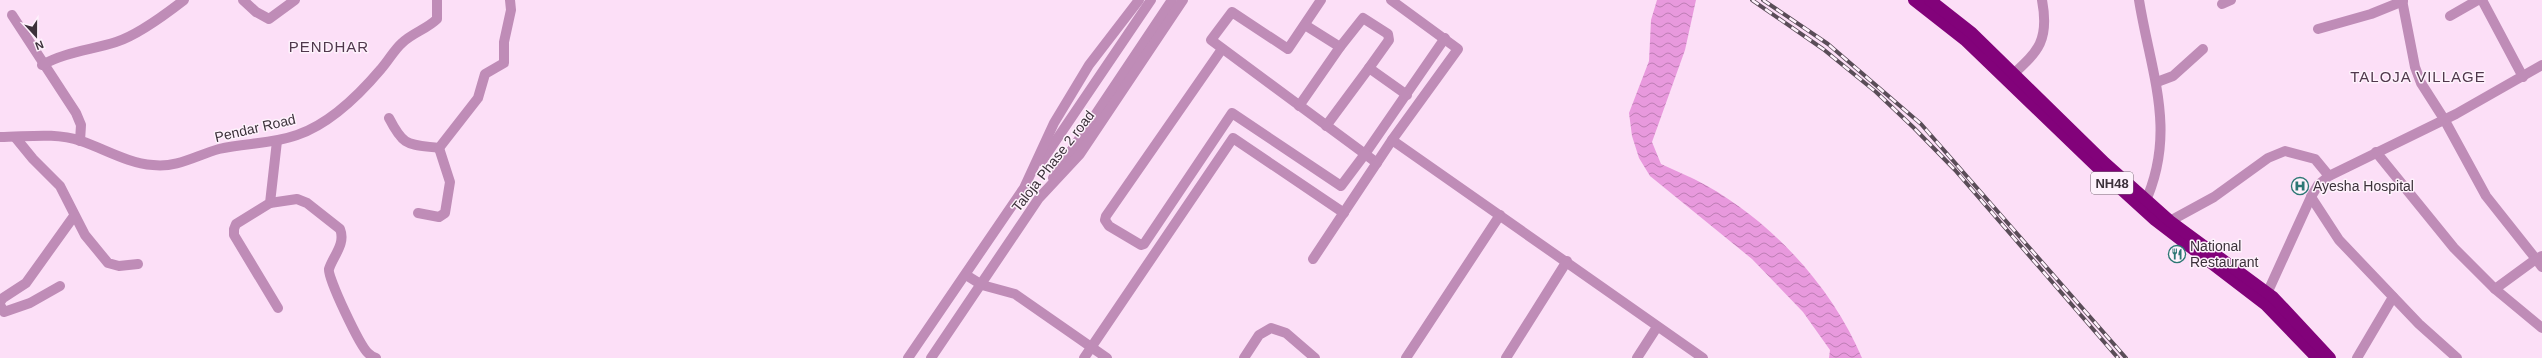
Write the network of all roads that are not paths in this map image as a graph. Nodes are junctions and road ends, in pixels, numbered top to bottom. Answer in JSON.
{"nodes":[{"id":1,"x":184,"y":0,"type":"edge"},
{"id":2,"x":243,"y":0,"type":"edge"},
{"id":3,"x":295,"y":0,"type":"edge"},
{"id":4,"x":437,"y":0,"type":"edge"},
{"id":5,"x":510,"y":0,"type":"edge"},
{"id":6,"x":1139,"y":0,"type":"edge"},
{"id":7,"x":1151,"y":0,"type":"edge"},
{"id":8,"x":1172,"y":0,"type":"edge"},
{"id":9,"x":1183,"y":0,"type":"edge"},
{"id":10,"x":1321,"y":0,"type":"edge"},
{"id":11,"x":1392,"y":0,"type":"edge"},
{"id":12,"x":1914,"y":0,"type":"edge"},
{"id":13,"x":1930,"y":0,"type":"edge"},
{"id":14,"x":2042,"y":0,"type":"edge"},
{"id":15,"x":2139,"y":0,"type":"edge"},
{"id":16,"x":2478,"y":0,"type":"edge"},
{"id":17,"x":2482,"y":0,"type":"edge"},
{"id":18,"x":2402,"y":1,"type":"edge"},
{"id":19,"x":12,"y":15,"type":"dead end"},
{"id":20,"x":2450,"y":16,"type":"dead end"},
{"id":21,"x":1305,"y":25,"type":"junction"},
{"id":22,"x":2318,"y":29,"type":"dead end"},
{"id":23,"x":1445,"y":38,"type":"junction"},
{"id":24,"x":1340,"y":47,"type":"junction"},
{"id":25,"x":1222,"y":49,"type":"junction"},
{"id":26,"x":2203,"y":49,"type":"dead end"},
{"id":27,"x":42,"y":65,"type":"junction"},
{"id":28,"x":2542,"y":65,"type":"edge"},
{"id":29,"x":1369,"y":68,"type":"junction"},
{"id":30,"x":2010,"y":77,"type":"junction"},
{"id":31,"x":2523,"y":77,"type":"junction"},
{"id":32,"x":2157,"y":82,"type":"junction"},
{"id":33,"x":1406,"y":95,"type":"junction"},
{"id":34,"x":1299,"y":106,"type":"junction"},
{"id":35,"x":389,"y":118,"type":"dead end"},
{"id":36,"x":2444,"y":119,"type":"junction"},
{"id":37,"x":1326,"y":126,"type":"junction"},
{"id":38,"x":0,"y":137,"type":"edge"},
{"id":39,"x":15,"y":137,"type":"junction"},
{"id":40,"x":1392,"y":140,"type":"junction"},
{"id":41,"x":80,"y":141,"type":"junction"},
{"id":42,"x":277,"y":141,"type":"junction"},
{"id":43,"x":438,"y":148,"type":"junction"},
{"id":44,"x":2376,"y":152,"type":"junction"},
{"id":45,"x":1365,"y":154,"type":"junction"},
{"id":46,"x":1198,"y":162,"type":"junction"},
{"id":47,"x":1377,"y":163,"type":"junction"},
{"id":48,"x":1211,"y":171,"type":"junction"},
{"id":49,"x":2329,"y":176,"type":"junction"},
{"id":50,"x":1024,"y":188,"type":"junction"},
{"id":51,"x":2312,"y":197,"type":"junction"},
{"id":52,"x":1039,"y":198,"type":"junction"},
{"id":53,"x":270,"y":203,"type":"junction"},
{"id":54,"x":2144,"y":204,"type":"junction"},
{"id":55,"x":418,"y":213,"type":"dead end"},
{"id":56,"x":1344,"y":213,"type":"junction"},
{"id":57,"x":1500,"y":215,"type":"junction"},
{"id":58,"x":74,"y":216,"type":"junction"},
{"id":59,"x":1160,"y":220,"type":"junction"},
{"id":60,"x":2170,"y":221,"type":"junction"},
{"id":61,"x":1172,"y":229,"type":"junction"},
{"id":62,"x":1313,"y":258,"type":"dead end"},
{"id":63,"x":1567,"y":261,"type":"junction"},
{"id":64,"x":2540,"y":261,"type":"edge"},
{"id":65,"x":138,"y":264,"type":"dead end"},
{"id":66,"x":966,"y":275,"type":"junction"},
{"id":67,"x":982,"y":285,"type":"junction"},
{"id":68,"x":60,"y":286,"type":"dead end"},
{"id":69,"x":2495,"y":289,"type":"junction"},
{"id":70,"x":2393,"y":297,"type":"junction"},
{"id":71,"x":2265,"y":298,"type":"junction"},
{"id":72,"x":0,"y":304,"type":"edge"},
{"id":73,"x":278,"y":308,"type":"dead end"},
{"id":74,"x":1657,"y":327,"type":"junction"},
{"id":75,"x":2542,"y":328,"type":"edge"},
{"id":76,"x":1091,"y":347,"type":"junction"},
{"id":77,"x":376,"y":358,"type":"edge"},
{"id":78,"x":908,"y":358,"type":"edge"},
{"id":79,"x":931,"y":358,"type":"edge"},
{"id":80,"x":1084,"y":358,"type":"edge"},
{"id":81,"x":1107,"y":358,"type":"edge"},
{"id":82,"x":1244,"y":358,"type":"edge"},
{"id":83,"x":1315,"y":358,"type":"edge"},
{"id":84,"x":1406,"y":358,"type":"edge"},
{"id":85,"x":1506,"y":358,"type":"edge"},
{"id":86,"x":1636,"y":358,"type":"edge"},
{"id":87,"x":1703,"y":358,"type":"edge"},
{"id":88,"x":2317,"y":358,"type":"edge"},
{"id":89,"x":2330,"y":358,"type":"edge"},
{"id":90,"x":2357,"y":358,"type":"edge"},
{"id":91,"x":2457,"y":358,"type":"edge"}],
"edges":[{"from":1,"to":27,"type":"street"},
{"from":2,"to":3,"type":"street"},
{"from":4,"to":42,"type":"street","name":"Pendar Road"},
{"from":5,"to":43,"type":"street"},
{"from":6,"to":50,"type":"street","name":"Taloja Phase 2 road"},
{"from":7,"to":50,"type":"street"},
{"from":8,"to":52,"type":"street"},
{"from":9,"to":52,"type":"street","name":"Taloja Phase 2 road"},
{"from":10,"to":21,"type":"street"},
{"from":11,"to":23,"type":"street"},
{"from":12,"to":30,"type":"highway","number":"NH48"},
{"from":13,"to":30,"type":"highway","number":"NH48"},
{"from":14,"to":30,"type":"street"},
{"from":15,"to":32,"type":"street"},
{"from":16,"to":20,"type":"street"},
{"from":17,"to":31,"type":"street"},
{"from":18,"to":22,"type":"street"},
{"from":18,"to":36,"type":"street"},
{"from":19,"to":27,"type":"street"},
{"from":21,"to":24,"type":"street"},
{"from":21,"to":25,"type":"street"},
{"from":23,"to":33,"type":"street"},
{"from":23,"to":40,"type":"street"},
{"from":24,"to":29,"type":"street"},
{"from":24,"to":34,"type":"street"},
{"from":25,"to":34,"type":"street"},
{"from":25,"to":59,"type":"street"},
{"from":26,"to":32,"type":"street"},
{"from":27,"to":41,"type":"street"},
{"from":28,"to":31,"type":"street"},
{"from":29,"to":33,"type":"street"},
{"from":29,"to":37,"type":"street"},
{"from":30,"to":54,"type":"highway","number":"NH48"},
{"from":31,"to":36,"type":"street"},
{"from":32,"to":54,"type":"street"},
{"from":33,"to":45,"type":"street"},
{"from":34,"to":37,"type":"street"},
{"from":35,"to":43,"type":"street"},
{"from":36,"to":44,"type":"street"},
{"from":36,"to":64,"type":"street"},
{"from":37,"to":45,"type":"street"},
{"from":38,"to":39,"type":"street","name":"Pendar Road"},
{"from":39,"to":41,"type":"street","name":"Pendar Road"},
{"from":39,"to":58,"type":"street"},
{"from":40,"to":47,"type":"street"},
{"from":40,"to":57,"type":"street"},
{"from":41,"to":42,"type":"street","name":"Pendar Road"},
{"from":42,"to":53,"type":"street"},
{"from":43,"to":55,"type":"street"},
{"from":44,"to":49,"type":"street"},
{"from":44,"to":69,"type":"street"},
{"from":45,"to":46,"type":"street"},
{"from":45,"to":47,"type":"street"},
{"from":46,"to":48,"type":"street"},
{"from":46,"to":59,"type":"street"},
{"from":47,"to":56,"type":"street"},
{"from":48,"to":56,"type":"street"},
{"from":48,"to":61,"type":"street"},
{"from":49,"to":51,"type":"street"},
{"from":49,"to":60,"type":"street"},
{"from":50,"to":66,"type":"street","name":"Taloja Phase 2 road"},
{"from":51,"to":70,"type":"street"},
{"from":51,"to":71,"type":"street"},
{"from":52,"to":67,"type":"street","name":"Taloja Phase 2 road"},
{"from":53,"to":73,"type":"street"},
{"from":53,"to":77,"type":"street"},
{"from":54,"to":60,"type":"highway","number":"NH48"},
{"from":54,"to":71,"type":"highway","number":"NH48"},
{"from":56,"to":62,"type":"street"},
{"from":57,"to":63,"type":"street"},
{"from":57,"to":84,"type":"street"},
{"from":58,"to":65,"type":"street"},
{"from":58,"to":72,"type":"street"},
{"from":59,"to":61,"type":"street"},
{"from":60,"to":71,"type":"highway","number":"NH48"},
{"from":61,"to":76,"type":"street"},
{"from":63,"to":74,"type":"street"},
{"from":63,"to":85,"type":"street"},
{"from":64,"to":69,"type":"street"},
{"from":66,"to":67,"type":"street"},
{"from":66,"to":78,"type":"street","name":"Taloja Phase 2 road"},
{"from":67,"to":76,"type":"street"},
{"from":67,"to":79,"type":"street","name":"Taloja Phase 2 road"},
{"from":68,"to":72,"type":"street"},
{"from":69,"to":75,"type":"street"},
{"from":70,"to":90,"type":"street"},
{"from":70,"to":91,"type":"street"},
{"from":71,"to":88,"type":"highway","number":"NH48"},
{"from":71,"to":89,"type":"highway","number":"NH48"},
{"from":74,"to":86,"type":"street"},
{"from":74,"to":87,"type":"street"},
{"from":76,"to":80,"type":"street"},
{"from":76,"to":81,"type":"street"},
{"from":82,"to":83,"type":"street"}]}
